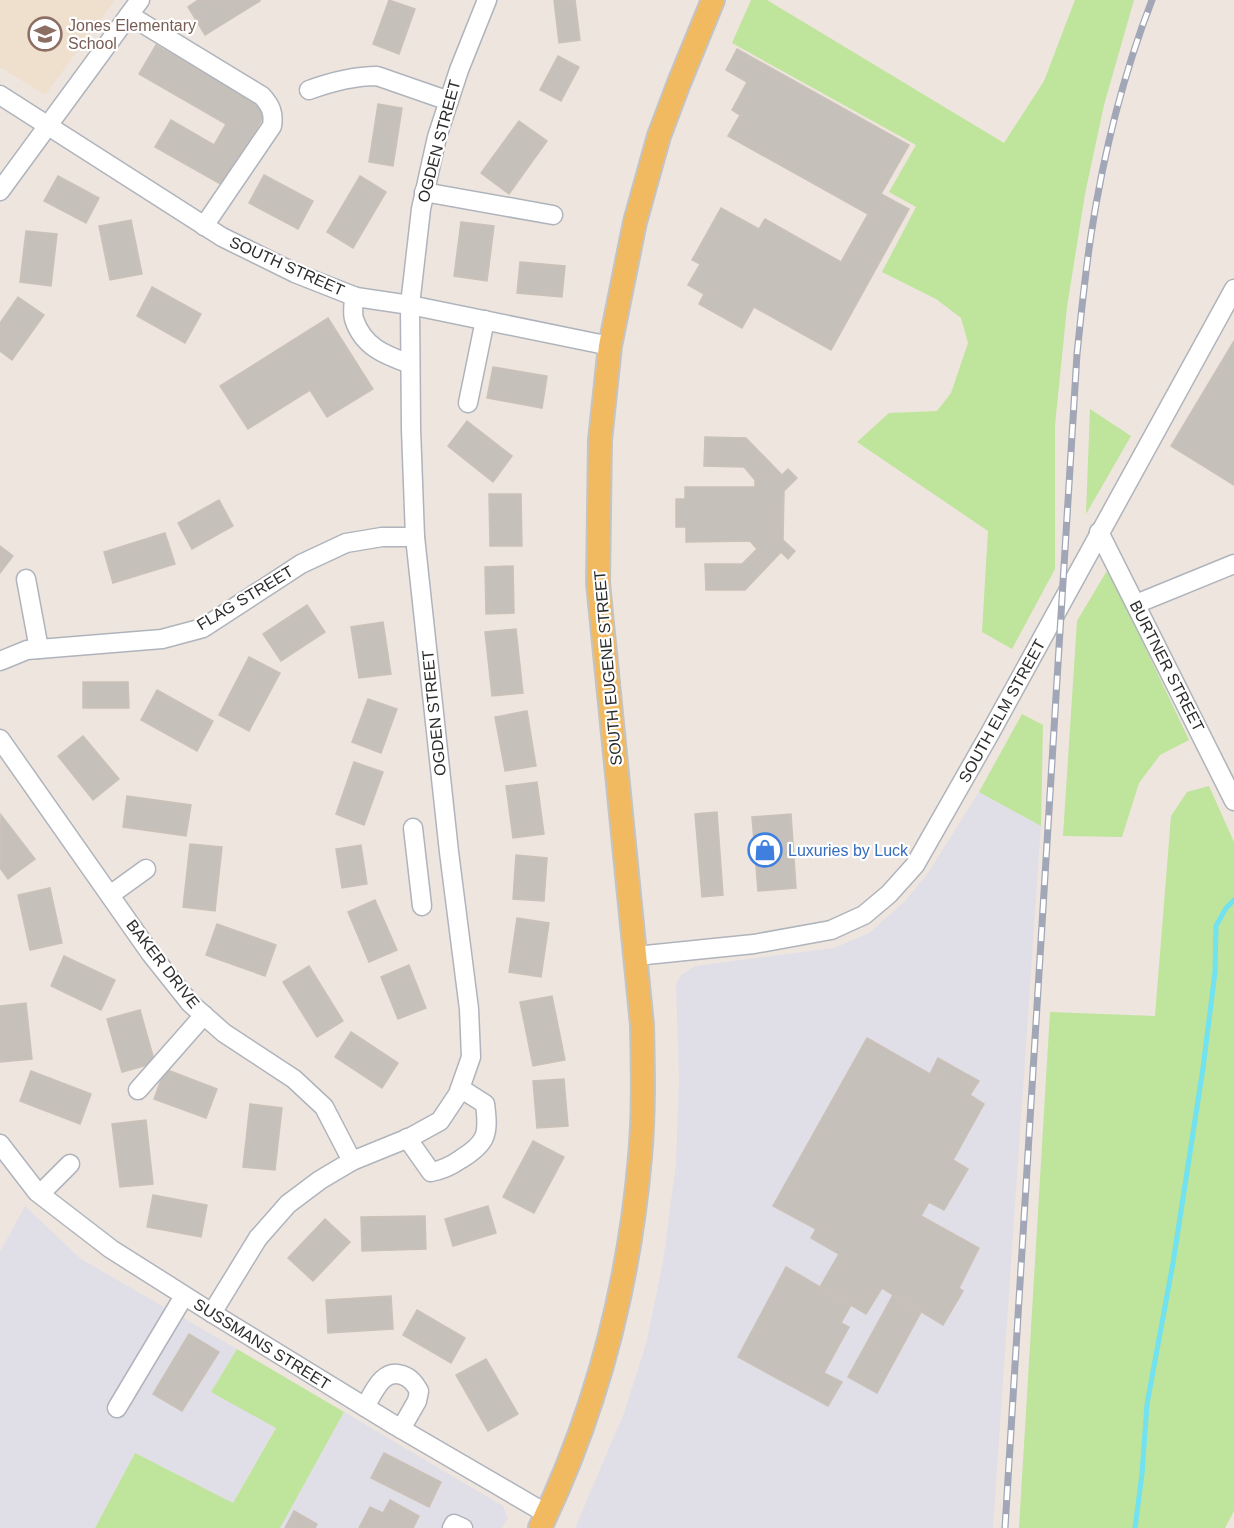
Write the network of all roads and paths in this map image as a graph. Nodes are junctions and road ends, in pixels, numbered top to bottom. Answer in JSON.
{"nodes":[{"id":1,"x":140,"y":0,"type":"edge"},
{"id":2,"x":487,"y":0,"type":"edge"},
{"id":3,"x":713,"y":0,"type":"edge"},
{"id":4,"x":129,"y":15,"type":"junction"},
{"id":5,"x":309,"y":90,"type":"dead end"},
{"id":6,"x":0,"y":95,"type":"edge"},
{"id":7,"x":449,"y":100,"type":"junction"},
{"id":8,"x":47,"y":124,"type":"junction"},
{"id":9,"x":0,"y":191,"type":"edge"},
{"id":10,"x":424,"y":192,"type":"junction"},
{"id":11,"x":553,"y":215,"type":"dead end"},
{"id":12,"x":204,"y":226,"type":"junction"},
{"id":13,"x":1234,"y":289,"type":"edge"},
{"id":14,"x":354,"y":296,"type":"junction"},
{"id":15,"x":410,"y":305,"type":"junction"},
{"id":16,"x":485,"y":320,"type":"junction"},
{"id":17,"x":610,"y":346,"type":"junction"},
{"id":18,"x":410,"y":364,"type":"junction"},
{"id":19,"x":468,"y":403,"type":"dead end"},
{"id":20,"x":1100,"y":532,"type":"junction"},
{"id":21,"x":416,"y":537,"type":"junction"},
{"id":22,"x":1234,"y":564,"type":"edge"},
{"id":23,"x":26,"y":579,"type":"dead end"},
{"id":24,"x":1136,"y":604,"type":"junction"},
{"id":25,"x":39,"y":649,"type":"junction"},
{"id":26,"x":0,"y":660,"type":"edge"},
{"id":27,"x":0,"y":739,"type":"edge"},
{"id":28,"x":1230,"y":776,"type":"edge"},
{"id":29,"x":1234,"y":801,"type":"edge"},
{"id":30,"x":413,"y":828,"type":"dead end"},
{"id":31,"x":449,"y":852,"type":"junction"},
{"id":32,"x":417,"y":857,"type":"junction"},
{"id":33,"x":146,"y":869,"type":"dead end"},
{"id":34,"x":110,"y":895,"type":"junction"},
{"id":35,"x":423,"y":906,"type":"dead end"},
{"id":36,"x":636,"y":956,"type":"junction"},
{"id":37,"x":204,"y":1015,"type":"junction"},
{"id":38,"x":460,"y":1088,"type":"junction"},
{"id":39,"x":138,"y":1090,"type":"dead end"},
{"id":40,"x":408,"y":1138,"type":"junction"},
{"id":41,"x":0,"y":1144,"type":"edge"},
{"id":42,"x":352,"y":1161,"type":"junction"},
{"id":43,"x":70,"y":1164,"type":"dead end"},
{"id":44,"x":40,"y":1194,"type":"junction"},
{"id":45,"x":184,"y":1296,"type":"junction"},
{"id":46,"x":212,"y":1313,"type":"junction"},
{"id":47,"x":365,"y":1407,"type":"junction"},
{"id":48,"x":117,"y":1408,"type":"dead end"},
{"id":49,"x":401,"y":1429,"type":"junction"},
{"id":50,"x":543,"y":1521,"type":"edge"},
{"id":51,"x":452,"y":1528,"type":"edge"},
{"id":52,"x":463,"y":1528,"type":"edge"}],
"edges":[{"from":1,"to":4,"type":"street"},
{"from":2,"to":7,"type":"street","name":"OGDEN STREET"},
{"from":3,"to":17,"type":"main road","name":"SOUTH EUGENE STREET"},
{"from":4,"to":8,"type":"street"},
{"from":4,"to":12,"type":"street"},
{"from":5,"to":7,"type":"street"},
{"from":6,"to":8,"type":"street","name":"SOUTH STREET"},
{"from":7,"to":10,"type":"street","name":"OGDEN STREET"},
{"from":8,"to":9,"type":"street"},
{"from":8,"to":12,"type":"street","name":"SOUTH STREET"},
{"from":10,"to":11,"type":"street"},
{"from":10,"to":15,"type":"street","name":"OGDEN STREET"},
{"from":12,"to":14,"type":"street","name":"SOUTH STREET"},
{"from":13,"to":20,"type":"street","name":"SOUTH ELM STREET"},
{"from":14,"to":15,"type":"street","name":"SOUTH STREET"},
{"from":14,"to":18,"type":"street"},
{"from":15,"to":16,"type":"street","name":"SOUTH STREET"},
{"from":15,"to":18,"type":"street","name":"OGDEN STREET"},
{"from":16,"to":17,"type":"street","name":"SOUTH STREET"},
{"from":16,"to":19,"type":"street"},
{"from":17,"to":36,"type":"main road","name":"SOUTH EUGENE STREET"},
{"from":18,"to":21,"type":"street","name":"OGDEN STREET"},
{"from":20,"to":24,"type":"street","name":"BURTNER STREET"},
{"from":20,"to":36,"type":"street","name":"SOUTH ELM STREET"},
{"from":21,"to":25,"type":"street","name":"FLAG STREET"},
{"from":21,"to":31,"type":"street","name":"OGDEN STREET"},
{"from":22,"to":24,"type":"street"},
{"from":23,"to":25,"type":"street"},
{"from":24,"to":28,"type":"street","name":"BURTNER STREET"},
{"from":25,"to":26,"type":"street","name":"FLAG STREET"},
{"from":27,"to":34,"type":"street","name":"BAKER DRIVE"},
{"from":28,"to":29,"type":"street","name":"BURTNER STREET"},
{"from":30,"to":32,"type":"street"},
{"from":31,"to":32,"type":"street"},
{"from":31,"to":38,"type":"street","name":"OGDEN STREET"},
{"from":32,"to":35,"type":"street"},
{"from":33,"to":34,"type":"street"},
{"from":34,"to":37,"type":"street","name":"BAKER DRIVE"},
{"from":36,"to":50,"type":"main road","name":"SOUTH EUGENE STREET"},
{"from":37,"to":39,"type":"street"},
{"from":37,"to":42,"type":"street","name":"BAKER DRIVE"},
{"from":38,"to":40,"type":"street","name":"OGDEN STREET"},
{"from":38,"to":40,"type":"street"},
{"from":40,"to":42,"type":"street","name":"OGDEN STREET"},
{"from":41,"to":44,"type":"street","name":"SUSSMANS STREET"},
{"from":42,"to":46,"type":"street","name":"OGDEN STREET"},
{"from":43,"to":44,"type":"street"},
{"from":44,"to":45,"type":"street","name":"SUSSMANS STREET"},
{"from":45,"to":46,"type":"street","name":"SUSSMANS STREET"},
{"from":45,"to":48,"type":"street"},
{"from":46,"to":47,"type":"street","name":"SUSSMANS STREET"},
{"from":47,"to":49,"type":"street","name":"SUSSMANS STREET"},
{"from":47,"to":49,"type":"street"},
{"from":49,"to":50,"type":"street","name":"SUSSMANS STREET"},
{"from":51,"to":52,"type":"street"}]}
